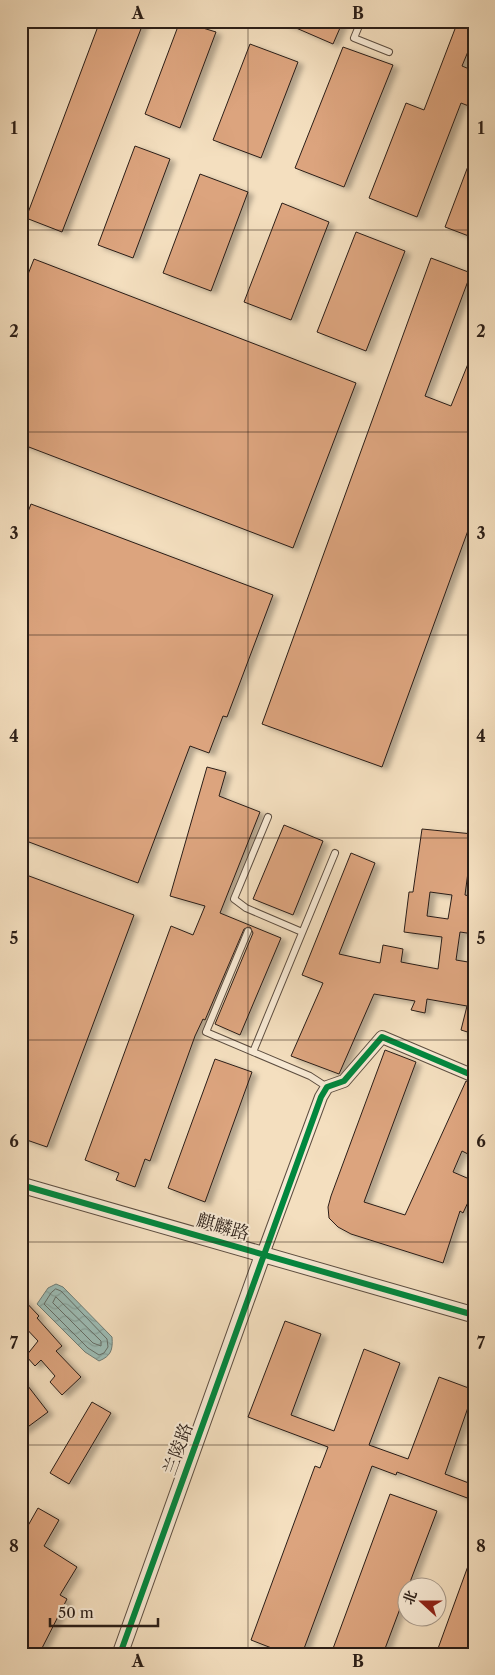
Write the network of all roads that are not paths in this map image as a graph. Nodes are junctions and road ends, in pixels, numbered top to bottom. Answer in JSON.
{"nodes":[{"id":1,"x":361,"y":21,"type":"edge"},
{"id":2,"x":389,"y":52,"type":"dead end"},
{"id":3,"x":268,"y":817,"type":"dead end"},
{"id":4,"x":335,"y":853,"type":"dead end"},
{"id":5,"x":248,"y":931,"type":"dead end"},
{"id":6,"x":302,"y":932,"type":"junction"},
{"id":7,"x":253,"y":1052,"type":"junction"},
{"id":8,"x":474,"y":1076,"type":"edge"},
{"id":9,"x":327,"y":1087,"type":"junction"},
{"id":10,"x":21,"y":1186,"type":"edge"},
{"id":11,"x":264,"y":1254,"type":"junction"},
{"id":12,"x":474,"y":1315,"type":"edge"},
{"id":13,"x":120,"y":1654,"type":"edge"}],
"edges":[{"from":1,"to":2,"type":"lane"},
{"from":3,"to":6,"type":"lane"},
{"from":4,"to":6,"type":"lane"},
{"from":5,"to":7,"type":"lane"},
{"from":6,"to":7,"type":"lane"},
{"from":7,"to":9,"type":"lane"},
{"from":8,"to":9,"type":"street"},
{"from":9,"to":11,"type":"street"},
{"from":10,"to":11,"type":"street","name":"麒麟路"},
{"from":11,"to":12,"type":"street","name":"麒麟路"},
{"from":11,"to":13,"type":"street","name":"兰陵路"}]}
